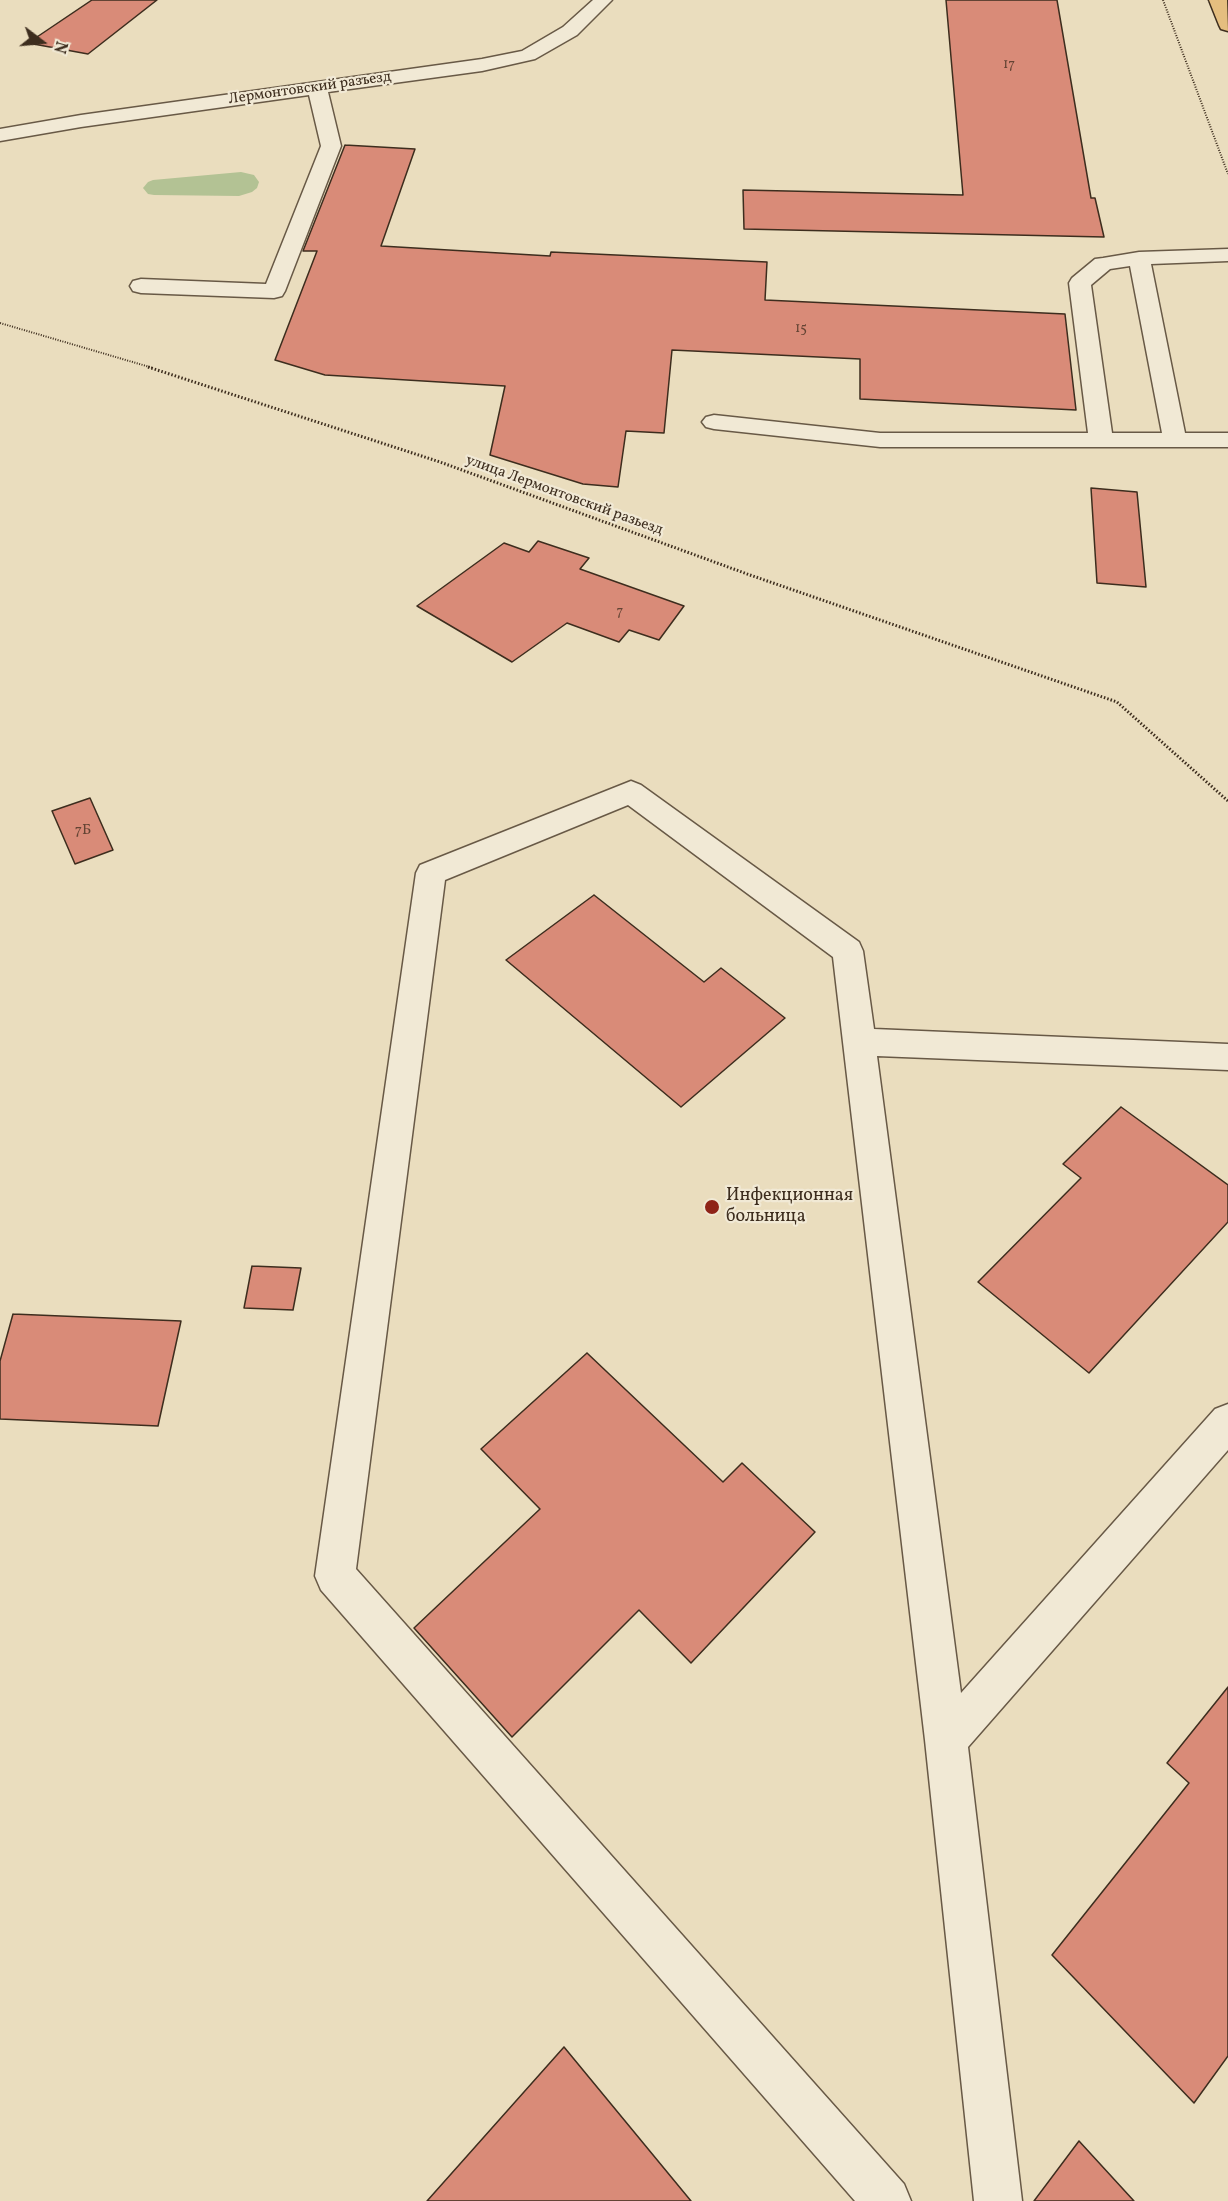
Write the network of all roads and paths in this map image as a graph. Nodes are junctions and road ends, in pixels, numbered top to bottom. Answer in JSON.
{"nodes":[{"id":1,"x":603,"y":0,"type":"edge"},
{"id":2,"x":1163,"y":0,"type":"edge"},
{"id":3,"x":1218,"y":0,"type":"edge"},
{"id":4,"x":1228,"y":25,"type":"edge"},
{"id":5,"x":317,"y":88,"type":"junction"},
{"id":6,"x":0,"y":135,"type":"edge"},
{"id":7,"x":1228,"y":174,"type":"edge"},
{"id":8,"x":1228,"y":255,"type":"edge"},
{"id":9,"x":1138,"y":258,"type":"junction"},
{"id":10,"x":141,"y":286,"type":"dead end"},
{"id":11,"x":0,"y":323,"type":"edge"},
{"id":12,"x":714,"y":422,"type":"dead end"},
{"id":13,"x":1101,"y":440,"type":"junction"},
{"id":14,"x":1228,"y":440,"type":"edge"},
{"id":15,"x":1175,"y":441,"type":"junction"},
{"id":16,"x":1228,"y":801,"type":"edge"},
{"id":17,"x":859,"y":1042,"type":"junction"},
{"id":18,"x":1228,"y":1057,"type":"edge"},
{"id":19,"x":1228,"y":1422,"type":"edge"},
{"id":20,"x":946,"y":1740,"type":"junction"},
{"id":21,"x":887,"y":2201,"type":"edge"},
{"id":22,"x":998,"y":2201,"type":"edge"}],
"edges":[{"from":1,"to":5,"type":"street","name":"Лермонтовский разъезд"},
{"from":2,"to":7,"type":"path"},
{"from":3,"to":4,"type":"main road"},
{"from":5,"to":6,"type":"street","name":"Лермонтовский разъезд"},
{"from":5,"to":10,"type":"street"},
{"from":8,"to":9,"type":"street"},
{"from":9,"to":13,"type":"street"},
{"from":9,"to":15,"type":"street"},
{"from":11,"to":16,"type":"path","name":"улица Лермонтовский разьезд"},
{"from":12,"to":13,"type":"street"},
{"from":13,"to":15,"type":"street"},
{"from":14,"to":15,"type":"street"},
{"from":17,"to":18,"type":"street"},
{"from":17,"to":20,"type":"street"},
{"from":17,"to":21,"type":"street"},
{"from":19,"to":20,"type":"street"},
{"from":20,"to":22,"type":"street"}]}
